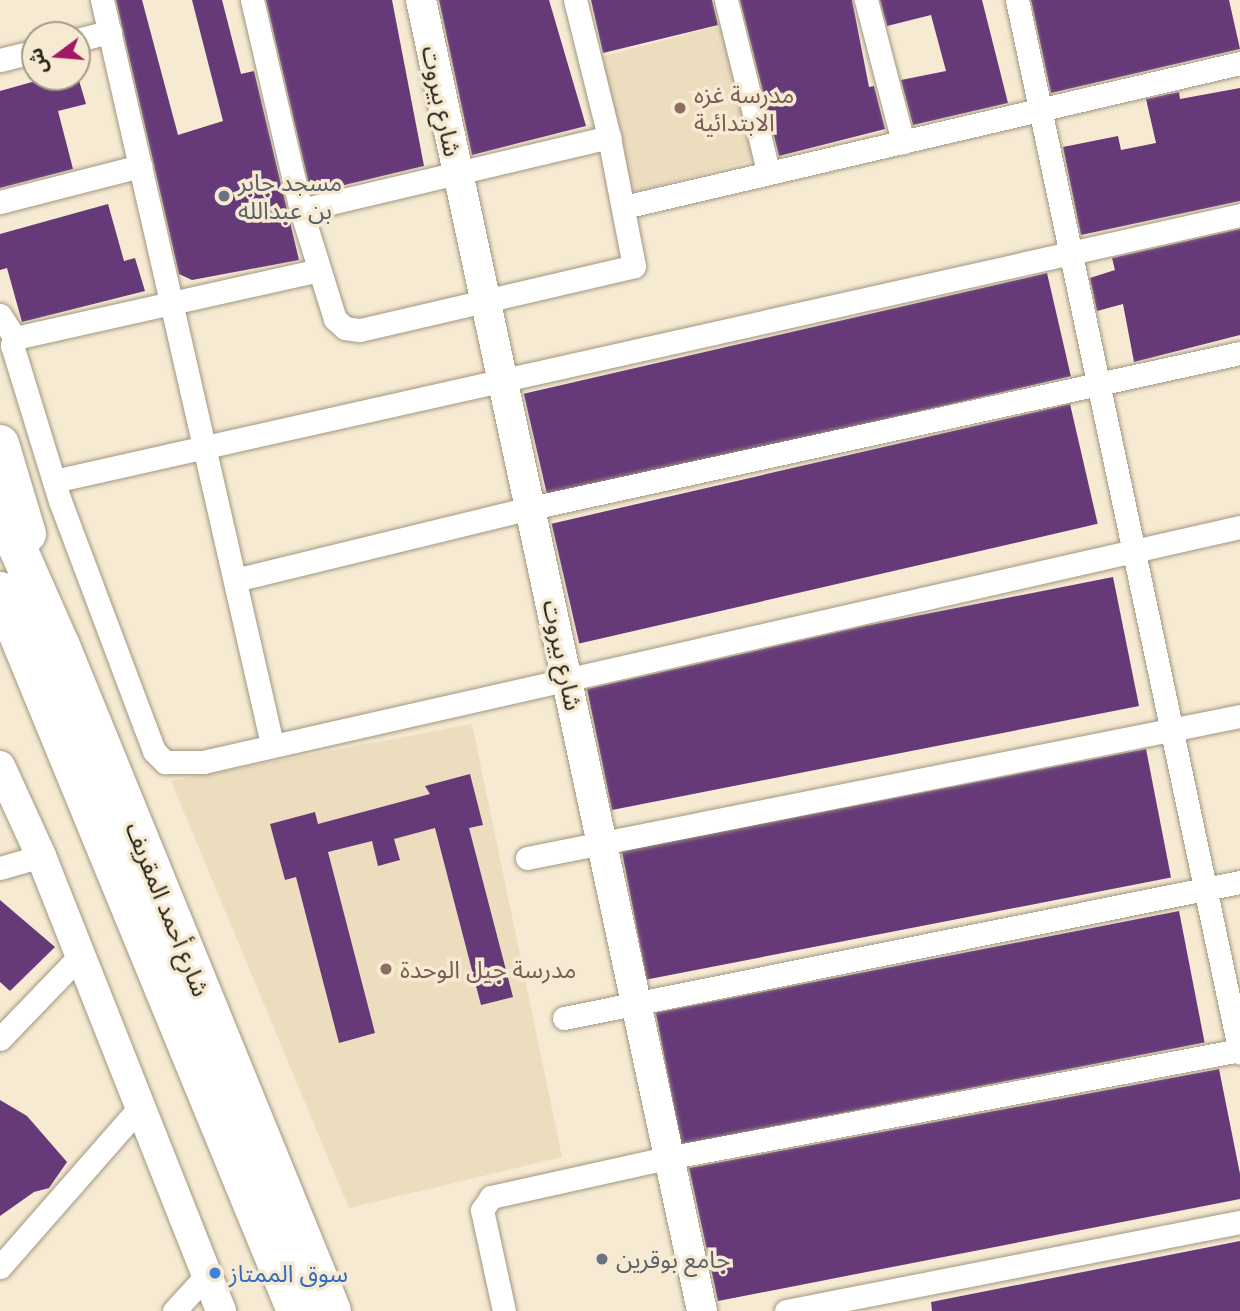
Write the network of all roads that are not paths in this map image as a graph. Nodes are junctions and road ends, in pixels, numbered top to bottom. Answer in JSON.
{"nodes":[{"id":1,"x":102,"y":0,"type":"edge"},
{"id":2,"x":252,"y":0,"type":"edge"},
{"id":3,"x":421,"y":0,"type":"edge"},
{"id":4,"x":575,"y":0,"type":"edge"},
{"id":5,"x":726,"y":0,"type":"edge"},
{"id":6,"x":866,"y":0,"type":"edge"},
{"id":7,"x":1017,"y":0,"type":"edge"},
{"id":8,"x":110,"y":32,"type":"junction"},
{"id":9,"x":91,"y":37,"type":"edge"},
{"id":10,"x":21,"y":55,"type":"edge"},
{"id":11,"x":0,"y":60,"type":"edge"},
{"id":12,"x":1240,"y":63,"type":"edge"},
{"id":13,"x":1041,"y":112,"type":"junction"},
{"id":14,"x":609,"y":137,"type":"junction"},
{"id":15,"x":903,"y":142,"type":"junction"},
{"id":16,"x":140,"y":166,"type":"junction"},
{"id":17,"x":456,"y":172,"type":"junction"},
{"id":18,"x":768,"y":172,"type":"junction"},
{"id":19,"x":0,"y":202,"type":"edge"},
{"id":20,"x":624,"y":207,"type":"junction"},
{"id":21,"x":301,"y":210,"type":"junction"},
{"id":22,"x":1240,"y":215,"type":"edge"},
{"id":23,"x":1072,"y":251,"type":"junction"},
{"id":24,"x":320,"y":270,"type":"junction"},
{"id":25,"x":484,"y":301,"type":"junction"},
{"id":26,"x":171,"y":304,"type":"junction"},
{"id":27,"x":0,"y":315,"type":"edge"},
{"id":28,"x":15,"y":338,"type":"junction"},
{"id":29,"x":1240,"y":353,"type":"edge"},
{"id":30,"x":503,"y":381,"type":"junction"},
{"id":31,"x":1102,"y":385,"type":"junction"},
{"id":32,"x":0,"y":444,"type":"edge"},
{"id":33,"x":206,"y":444,"type":"junction"},
{"id":34,"x":54,"y":481,"type":"junction"},
{"id":35,"x":0,"y":508,"type":"edge"},
{"id":36,"x":531,"y":508,"type":"junction"},
{"id":37,"x":1240,"y":527,"type":"edge"},
{"id":38,"x":1136,"y":550,"type":"junction"},
{"id":39,"x":235,"y":580,"type":"junction"},
{"id":40,"x":0,"y":591,"type":"edge"},
{"id":41,"x":0,"y":620,"type":"edge"},
{"id":42,"x":61,"y":646,"type":"junction"},
{"id":43,"x":30,"y":669,"type":"junction"},
{"id":44,"x":567,"y":678,"type":"junction"},
{"id":45,"x":1240,"y":716,"type":"edge"},
{"id":46,"x":1171,"y":729,"type":"junction"},
{"id":47,"x":272,"y":744,"type":"junction"},
{"id":48,"x":0,"y":766,"type":"edge"},
{"id":49,"x":604,"y":843,"type":"junction"},
{"id":50,"x":41,"y":856,"type":"junction"},
{"id":51,"x":527,"y":858,"type":"dead end"},
{"id":52,"x":0,"y":868,"type":"edge"},
{"id":53,"x":1240,"y":882,"type":"edge"},
{"id":54,"x":1205,"y":888,"type":"junction"},
{"id":55,"x":78,"y":958,"type":"junction"},
{"id":56,"x":635,"y":1004,"type":"junction"},
{"id":57,"x":564,"y":1018,"type":"dead end"},
{"id":58,"x":0,"y":1039,"type":"edge"},
{"id":59,"x":1240,"y":1051,"type":"edge"},
{"id":60,"x":139,"y":1108,"type":"junction"},
{"id":61,"x":667,"y":1158,"type":"junction"},
{"id":62,"x":1240,"y":1222,"type":"edge"},
{"id":63,"x":0,"y":1267,"type":"edge"},
{"id":64,"x":207,"y":1275,"type":"junction"},
{"id":65,"x":174,"y":1311,"type":"edge"},
{"id":66,"x":221,"y":1311,"type":"edge"},
{"id":67,"x":296,"y":1311,"type":"edge"},
{"id":68,"x":332,"y":1311,"type":"edge"},
{"id":69,"x":505,"y":1311,"type":"edge"},
{"id":70,"x":702,"y":1311,"type":"edge"},
{"id":71,"x":786,"y":1311,"type":"edge"}],
"edges":[{"from":1,"to":8,"type":"street"},
{"from":2,"to":21,"type":"street"},
{"from":3,"to":17,"type":"street","name":"شارع بيروت"},
{"from":4,"to":14,"type":"street"},
{"from":5,"to":18,"type":"street"},
{"from":6,"to":15,"type":"street"},
{"from":7,"to":13,"type":"street"},
{"from":8,"to":9,"type":"street"},
{"from":8,"to":16,"type":"street"},
{"from":10,"to":11,"type":"street"},
{"from":12,"to":13,"type":"street"},
{"from":13,"to":15,"type":"street"},
{"from":13,"to":23,"type":"street"},
{"from":14,"to":17,"type":"street"},
{"from":14,"to":20,"type":"street"},
{"from":15,"to":18,"type":"street"},
{"from":16,"to":19,"type":"street"},
{"from":16,"to":26,"type":"street"},
{"from":17,"to":21,"type":"street"},
{"from":17,"to":25,"type":"street","name":"شارع بيروت"},
{"from":18,"to":20,"type":"street"},
{"from":20,"to":25,"type":"street"},
{"from":21,"to":24,"type":"street"},
{"from":22,"to":23,"type":"street"},
{"from":23,"to":30,"type":"street"},
{"from":23,"to":31,"type":"street"},
{"from":24,"to":25,"type":"street"},
{"from":24,"to":26,"type":"street"},
{"from":25,"to":30,"type":"street","name":"شارع بيروت"},
{"from":26,"to":28,"type":"street"},
{"from":26,"to":33,"type":"street"},
{"from":27,"to":28,"type":"street"},
{"from":28,"to":34,"type":"street"},
{"from":29,"to":31,"type":"street"},
{"from":30,"to":33,"type":"street"},
{"from":30,"to":36,"type":"street","name":"شارع بيروت"},
{"from":31,"to":36,"type":"street"},
{"from":31,"to":38,"type":"street"},
{"from":32,"to":42,"type":"highway"},
{"from":33,"to":34,"type":"street"},
{"from":33,"to":39,"type":"street"},
{"from":34,"to":47,"type":"street"},
{"from":35,"to":42,"type":"highway","name":"شارع أحمد المقريف"},
{"from":36,"to":39,"type":"street"},
{"from":36,"to":44,"type":"street","name":"شارع بيروت"},
{"from":37,"to":38,"type":"street"},
{"from":38,"to":44,"type":"street"},
{"from":38,"to":46,"type":"street"},
{"from":39,"to":47,"type":"street"},
{"from":40,"to":43,"type":"highway","name":"شارع أحمد المقريف"},
{"from":41,"to":43,"type":"highway"},
{"from":42,"to":68,"type":"highway","name":"شارع أحمد المقريف"},
{"from":43,"to":67,"type":"highway","name":"شارع أحمد المقريف"},
{"from":44,"to":47,"type":"street"},
{"from":44,"to":49,"type":"street","name":"شارع بيروت"},
{"from":45,"to":46,"type":"street"},
{"from":46,"to":49,"type":"street"},
{"from":46,"to":54,"type":"street"},
{"from":48,"to":50,"type":"street"},
{"from":49,"to":51,"type":"street"},
{"from":49,"to":56,"type":"street","name":"شارع بيروت"},
{"from":50,"to":52,"type":"street"},
{"from":50,"to":55,"type":"street"},
{"from":53,"to":54,"type":"street"},
{"from":54,"to":56,"type":"street"},
{"from":54,"to":59,"type":"street"},
{"from":55,"to":58,"type":"street"},
{"from":55,"to":60,"type":"street"},
{"from":56,"to":57,"type":"street"},
{"from":56,"to":61,"type":"street","name":"شارع بيروت"},
{"from":59,"to":61,"type":"street"},
{"from":60,"to":63,"type":"street"},
{"from":60,"to":64,"type":"street"},
{"from":61,"to":69,"type":"street"},
{"from":61,"to":70,"type":"street","name":"شارع بيروت"},
{"from":62,"to":71,"type":"street"},
{"from":64,"to":65,"type":"street"},
{"from":64,"to":66,"type":"street"}]}
